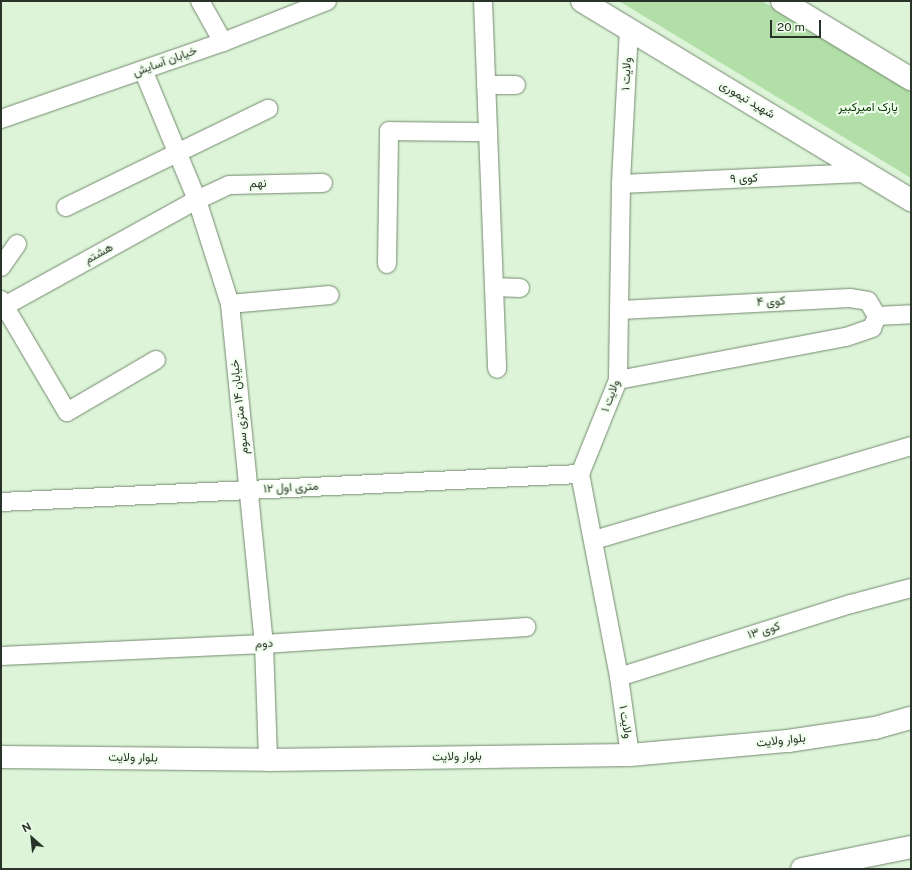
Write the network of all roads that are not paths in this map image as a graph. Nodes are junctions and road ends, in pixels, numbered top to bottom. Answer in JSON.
{"nodes":[{"id":1,"x":200,"y":1,"type":"edge"},
{"id":2,"x":327,"y":1,"type":"edge"},
{"id":3,"x":483,"y":1,"type":"edge"},
{"id":4,"x":582,"y":1,"type":"edge"},
{"id":5,"x":782,"y":1,"type":"edge"},
{"id":6,"x":629,"y":29,"type":"junction"},
{"id":7,"x":223,"y":42,"type":"junction"},
{"id":8,"x":143,"y":70,"type":"junction"},
{"id":9,"x":911,"y":79,"type":"edge"},
{"id":10,"x":486,"y":85,"type":"junction"},
{"id":11,"x":516,"y":85,"type":"dead end"},
{"id":12,"x":268,"y":109,"type":"dead end"},
{"id":13,"x":1,"y":119,"type":"edge"},
{"id":14,"x":488,"y":132,"type":"junction"},
{"id":15,"x":175,"y":152,"type":"junction"},
{"id":16,"x":867,"y":173,"type":"junction"},
{"id":17,"x":323,"y":183,"type":"dead end"},
{"id":18,"x":621,"y":184,"type":"junction"},
{"id":19,"x":197,"y":200,"type":"junction"},
{"id":20,"x":911,"y":200,"type":"edge"},
{"id":21,"x":66,"y":207,"type":"dead end"},
{"id":22,"x":17,"y":244,"type":"dead end"},
{"id":23,"x":387,"y":264,"type":"dead end"},
{"id":24,"x":1,"y":267,"type":"edge"},
{"id":25,"x":494,"y":287,"type":"junction"},
{"id":26,"x":520,"y":288,"type":"dead end"},
{"id":27,"x":330,"y":295,"type":"dead end"},
{"id":28,"x":230,"y":304,"type":"junction"},
{"id":29,"x":2,"y":305,"type":"edge"},
{"id":30,"x":621,"y":310,"type":"junction"},
{"id":31,"x":911,"y":314,"type":"edge"},
{"id":32,"x":877,"y":316,"type":"junction"},
{"id":33,"x":156,"y":360,"type":"dead end"},
{"id":34,"x":497,"y":368,"type":"dead end"},
{"id":35,"x":618,"y":380,"type":"junction"},
{"id":36,"x":911,"y":446,"type":"edge"},
{"id":37,"x":580,"y":474,"type":"junction"},
{"id":38,"x":248,"y":490,"type":"junction"},
{"id":39,"x":1,"y":502,"type":"edge"},
{"id":40,"x":594,"y":540,"type":"junction"},
{"id":41,"x":911,"y":588,"type":"edge"},
{"id":42,"x":526,"y":627,"type":"dead end"},
{"id":43,"x":264,"y":644,"type":"junction"},
{"id":44,"x":1,"y":656,"type":"edge"},
{"id":45,"x":619,"y":677,"type":"junction"},
{"id":46,"x":911,"y":718,"type":"edge"},
{"id":47,"x":630,"y":755,"type":"junction"},
{"id":48,"x":1,"y":757,"type":"edge"},
{"id":49,"x":268,"y":760,"type":"junction"},
{"id":50,"x":911,"y":848,"type":"edge"},
{"id":51,"x":802,"y":869,"type":"edge"}],
"edges":[{"from":1,"to":7,"type":"street"},
{"from":2,"to":7,"type":"street","name":"خیابان آسایش"},
{"from":3,"to":10,"type":"street"},
{"from":4,"to":6,"type":"main road","name":"شهید تیموری"},
{"from":5,"to":9,"type":"main road"},
{"from":6,"to":16,"type":"main road","name":"شهید تیموری"},
{"from":6,"to":18,"type":"street","name":"ولایت ۱"},
{"from":7,"to":8,"type":"street","name":"خیابان آسایش"},
{"from":8,"to":13,"type":"street","name":"خیابان آسایش"},
{"from":8,"to":15,"type":"street","name":"خیابان ۱۴ متری سوم"},
{"from":10,"to":11,"type":"street"},
{"from":10,"to":14,"type":"street"},
{"from":12,"to":15,"type":"street"},
{"from":14,"to":23,"type":"street"},
{"from":14,"to":25,"type":"street"},
{"from":15,"to":19,"type":"street","name":"خیابان ۱۴ متری سوم"},
{"from":15,"to":21,"type":"street"},
{"from":16,"to":18,"type":"street","name":"کوی ۹"},
{"from":16,"to":20,"type":"main road","name":"شهید تیموری"},
{"from":17,"to":19,"type":"street","name":"نهم"},
{"from":18,"to":30,"type":"street","name":"ولایت ۱"},
{"from":19,"to":28,"type":"street","name":"خیابان ۱۴ متری سوم"},
{"from":19,"to":29,"type":"street","name":"هشتم"},
{"from":22,"to":24,"type":"street"},
{"from":25,"to":26,"type":"street"},
{"from":25,"to":34,"type":"street"},
{"from":27,"to":28,"type":"street"},
{"from":28,"to":38,"type":"street","name":"خیابان ۱۴ متری سوم"},
{"from":29,"to":33,"type":"street"},
{"from":30,"to":32,"type":"street","name":"کوی ۴"},
{"from":30,"to":35,"type":"street","name":"ولایت ۱"},
{"from":31,"to":32,"type":"street"},
{"from":32,"to":35,"type":"street"},
{"from":35,"to":37,"type":"street","name":"ولایت ۱"},
{"from":36,"to":40,"type":"street"},
{"from":37,"to":38,"type":"street","name":"۱۲ متری اول"},
{"from":37,"to":40,"type":"street","name":"ولایت ۱"},
{"from":38,"to":39,"type":"street","name":"۱۲ متری اول"},
{"from":38,"to":43,"type":"street","name":"خیابان ۱۴ متری سوم"},
{"from":40,"to":45,"type":"street","name":"ولایت ۱"},
{"from":41,"to":45,"type":"street","name":"کوی ۱۳"},
{"from":42,"to":43,"type":"street","name":"دوم"},
{"from":43,"to":44,"type":"street","name":"دوم"},
{"from":43,"to":49,"type":"street","name":"خیابان ۱۴ متری سوم"},
{"from":45,"to":47,"type":"street","name":"ولایت ۱"},
{"from":46,"to":47,"type":"main road","name":"بلوار ولایت"},
{"from":47,"to":49,"type":"main road","name":"بلوار ولایت"},
{"from":48,"to":49,"type":"main road","name":"بلوار ولایت"},
{"from":50,"to":51,"type":"main road"}]}
